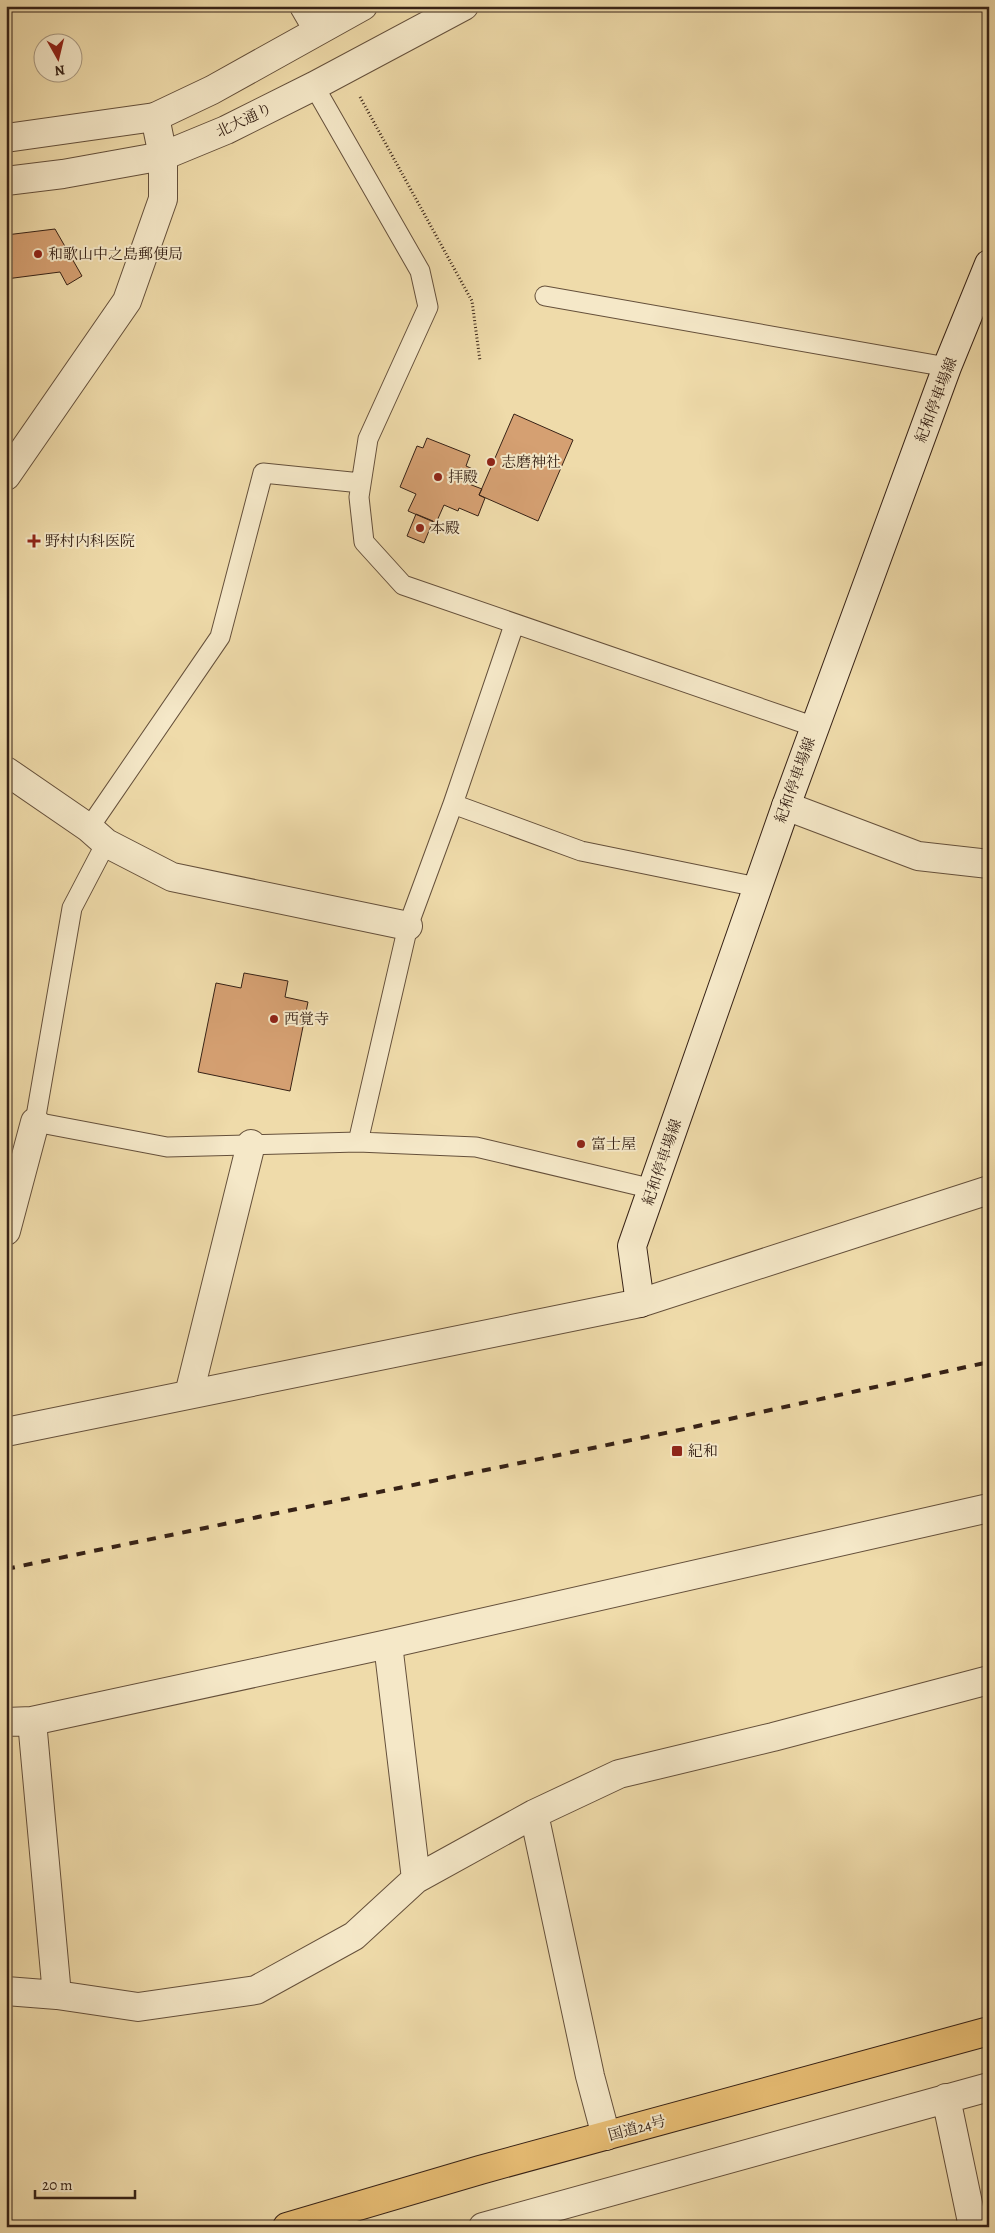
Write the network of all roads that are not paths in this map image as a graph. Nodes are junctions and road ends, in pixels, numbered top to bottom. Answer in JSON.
{"nodes":[{"id":1,"x":304,"y":6,"type":"edge"},
{"id":2,"x":363,"y":6,"type":"edge"},
{"id":3,"x":464,"y":6,"type":"edge"},
{"id":4,"x":318,"y":30,"type":"junction"},
{"id":5,"x":314,"y":86,"type":"junction"},
{"id":6,"x":155,"y":117,"type":"junction"},
{"id":7,"x":6,"y":138,"type":"edge"},
{"id":8,"x":162,"y":156,"type":"junction"},
{"id":9,"x":6,"y":181,"type":"edge"},
{"id":10,"x":989,"y":264,"type":"edge"},
{"id":11,"x":545,"y":296,"type":"dead end"},
{"id":12,"x":947,"y":367,"type":"junction"},
{"id":13,"x":6,"y":476,"type":"edge"},
{"id":14,"x":361,"y":483,"type":"junction"},
{"id":15,"x":514,"y":624,"type":"junction"},
{"id":16,"x":815,"y":727,"type":"junction"},
{"id":17,"x":6,"y":771,"type":"edge"},
{"id":18,"x":453,"y":804,"type":"junction"},
{"id":19,"x":786,"y":806,"type":"junction"},
{"id":20,"x":98,"y":836,"type":"junction"},
{"id":21,"x":989,"y":864,"type":"edge"},
{"id":22,"x":757,"y":887,"type":"junction"},
{"id":23,"x":408,"y":926,"type":"junction"},
{"id":24,"x":35,"y":1122,"type":"junction"},
{"id":25,"x":358,"y":1142,"type":"junction"},
{"id":26,"x":251,"y":1144,"type":"junction"},
{"id":27,"x":653,"y":1189,"type":"junction"},
{"id":28,"x":989,"y":1190,"type":"edge"},
{"id":29,"x":6,"y":1231,"type":"edge"},
{"id":30,"x":640,"y":1303,"type":"junction"},
{"id":31,"x":189,"y":1394,"type":"junction"},
{"id":32,"x":6,"y":1432,"type":"edge"},
{"id":33,"x":989,"y":1508,"type":"edge"},
{"id":34,"x":388,"y":1644,"type":"junction"},
{"id":35,"x":989,"y":1680,"type":"edge"},
{"id":36,"x":19,"y":1721,"type":"edge"},
{"id":37,"x":534,"y":1814,"type":"junction"},
{"id":38,"x":416,"y":1879,"type":"junction"},
{"id":39,"x":6,"y":1991,"type":"edge"},
{"id":40,"x":57,"y":1995,"type":"junction"},
{"id":41,"x":989,"y":2031,"type":"edge"},
{"id":42,"x":989,"y":2087,"type":"edge"},
{"id":43,"x":946,"y":2098,"type":"junction"},
{"id":44,"x":606,"y":2136,"type":"junction"},
{"id":45,"x":490,"y":2226,"type":"edge"},
{"id":46,"x":287,"y":2227,"type":"edge"},
{"id":47,"x":973,"y":2227,"type":"edge"}],
"edges":[{"from":1,"to":4,"type":"street"},
{"from":2,"to":4,"type":"street"},
{"from":3,"to":5,"type":"street","name":"北大通り"},
{"from":4,"to":6,"type":"street"},
{"from":5,"to":8,"type":"street","name":"北大通り"},
{"from":5,"to":14,"type":"lane"},
{"from":6,"to":7,"type":"street"},
{"from":6,"to":8,"type":"street"},
{"from":8,"to":9,"type":"street","name":"北大通り"},
{"from":8,"to":13,"type":"street"},
{"from":10,"to":12,"type":"street","name":"紀和停車場線"},
{"from":11,"to":12,"type":"lane"},
{"from":12,"to":16,"type":"street","name":"紀和停車場線"},
{"from":14,"to":15,"type":"lane"},
{"from":14,"to":20,"type":"lane"},
{"from":15,"to":16,"type":"lane"},
{"from":15,"to":18,"type":"lane"},
{"from":16,"to":19,"type":"street","name":"紀和停車場線"},
{"from":17,"to":20,"type":"street"},
{"from":18,"to":22,"type":"lane"},
{"from":18,"to":23,"type":"lane"},
{"from":19,"to":21,"type":"street"},
{"from":19,"to":22,"type":"street","name":"紀和停車場線"},
{"from":20,"to":23,"type":"street"},
{"from":20,"to":24,"type":"lane"},
{"from":22,"to":27,"type":"street","name":"紀和停車場線"},
{"from":23,"to":25,"type":"lane"},
{"from":24,"to":26,"type":"lane"},
{"from":24,"to":29,"type":"street"},
{"from":25,"to":26,"type":"lane"},
{"from":25,"to":27,"type":"lane"},
{"from":26,"to":31,"type":"street"},
{"from":27,"to":30,"type":"street","name":"紀和停車場線"},
{"from":28,"to":30,"type":"street"},
{"from":30,"to":31,"type":"street"},
{"from":31,"to":32,"type":"street"},
{"from":33,"to":34,"type":"street"},
{"from":34,"to":36,"type":"street"},
{"from":34,"to":38,"type":"street"},
{"from":35,"to":37,"type":"street"},
{"from":36,"to":40,"type":"street"},
{"from":37,"to":38,"type":"street"},
{"from":37,"to":44,"type":"street"},
{"from":38,"to":40,"type":"street"},
{"from":39,"to":40,"type":"street"},
{"from":41,"to":44,"type":"highway","name":"国道24号"},
{"from":42,"to":43,"type":"street"},
{"from":43,"to":45,"type":"street"},
{"from":43,"to":47,"type":"street"},
{"from":44,"to":46,"type":"highway","name":"国道24号"}]}
